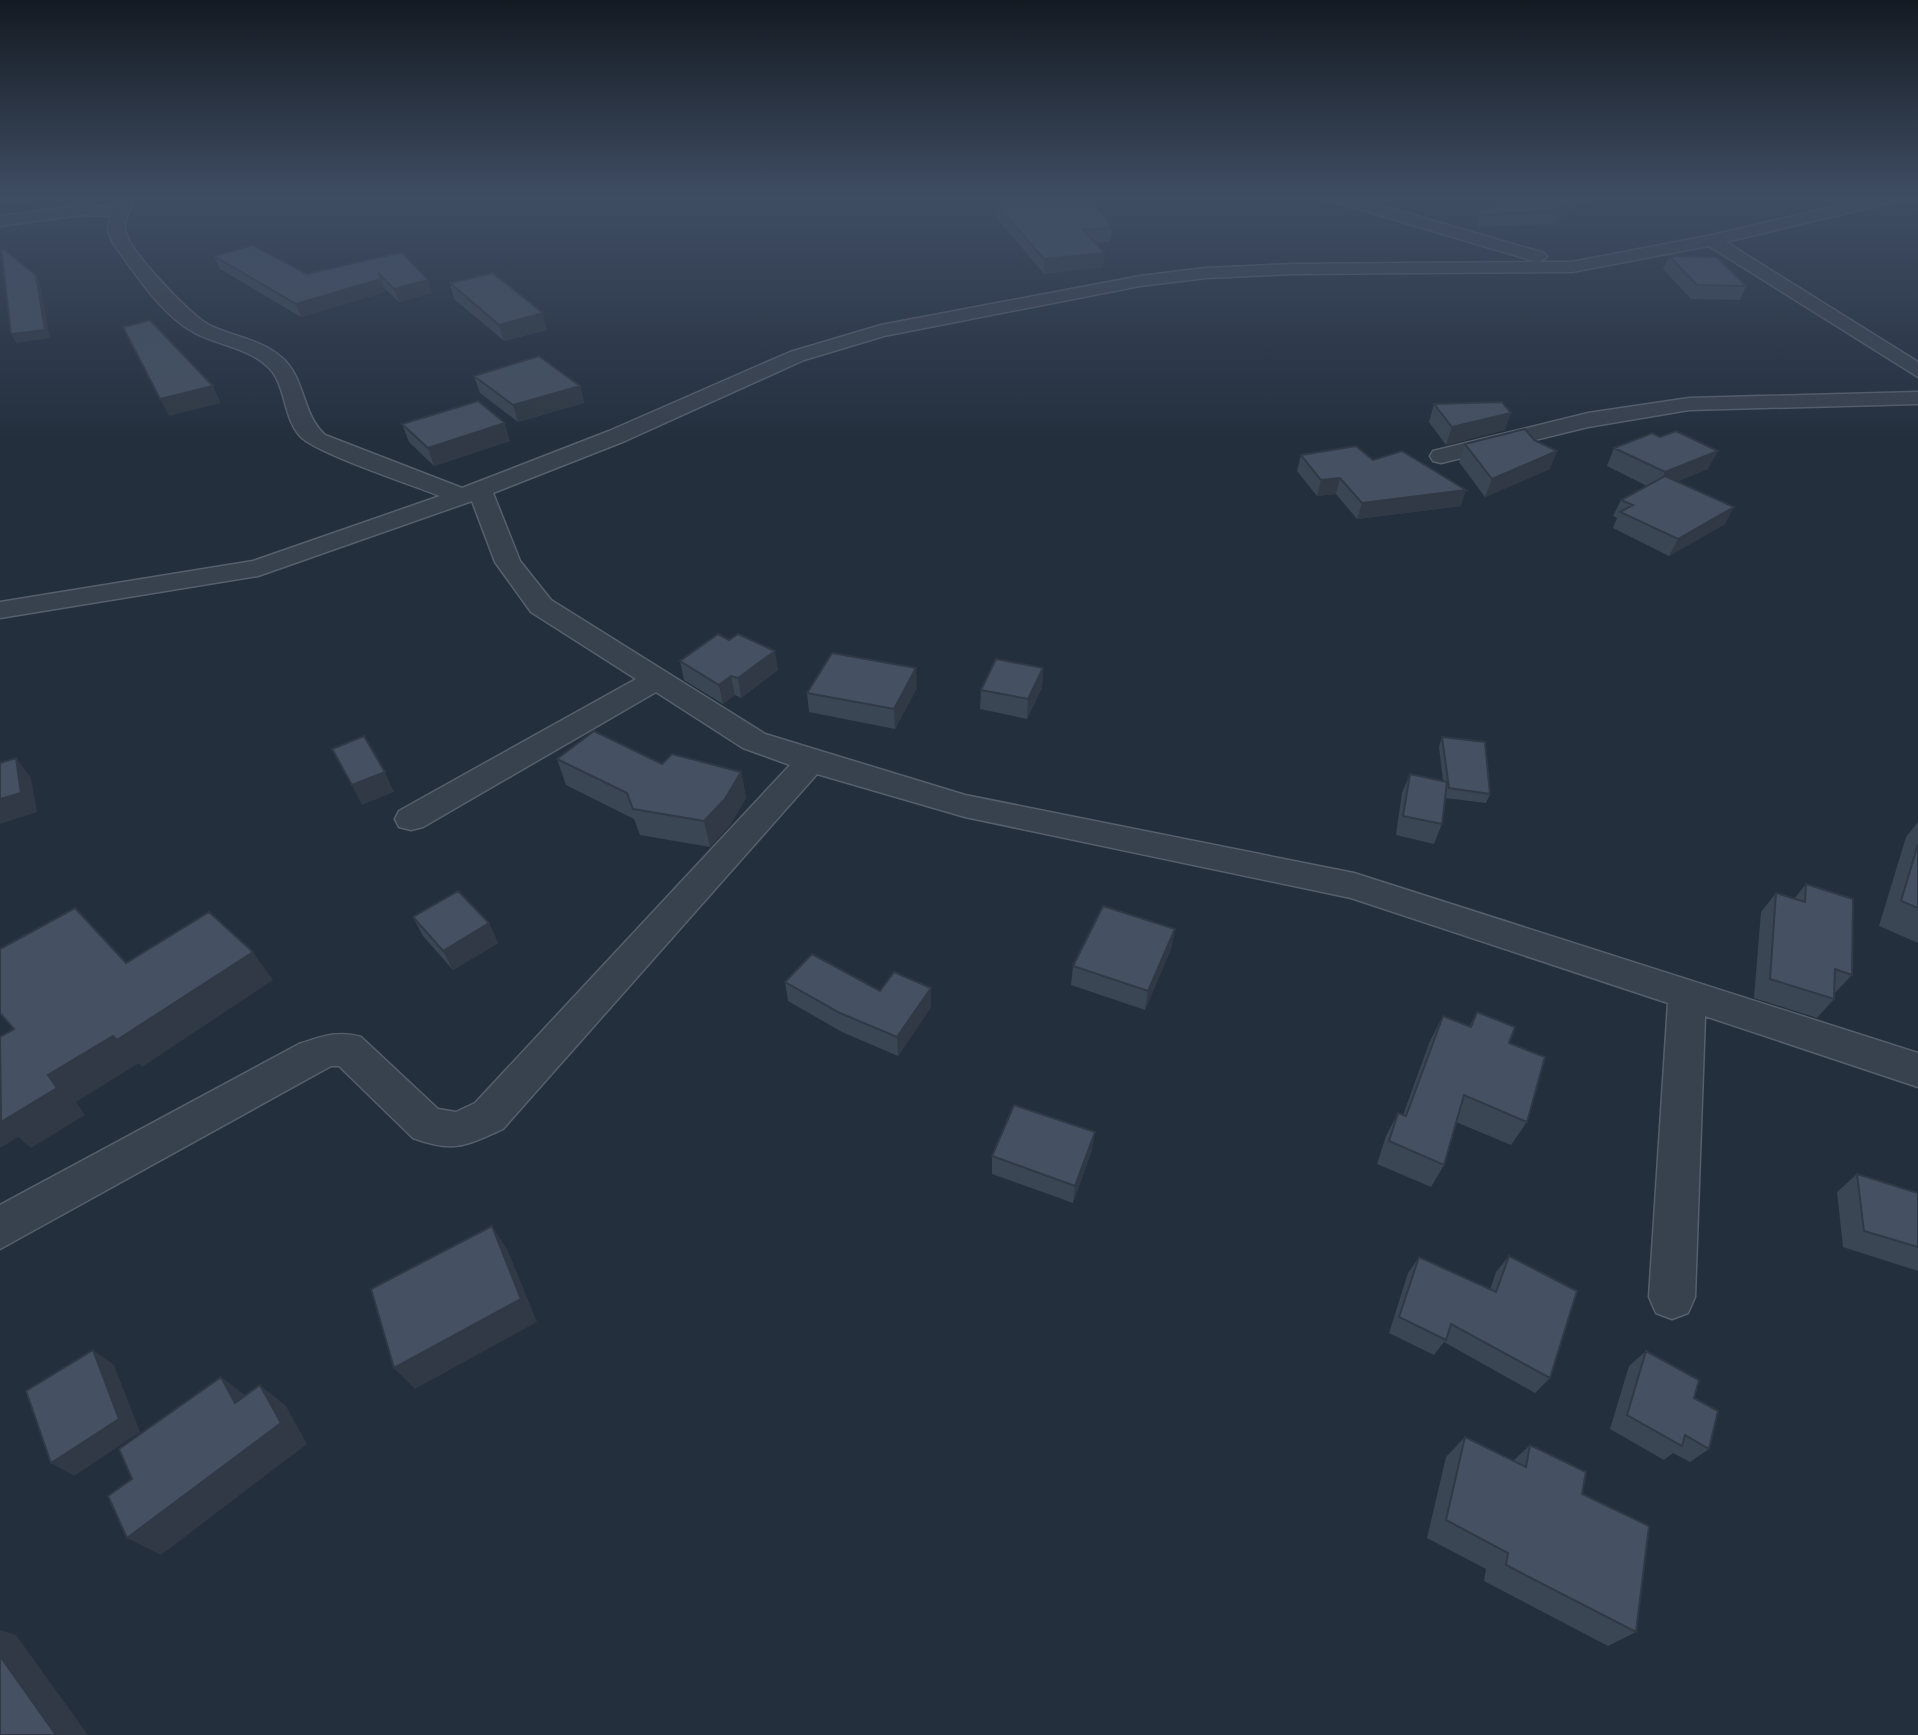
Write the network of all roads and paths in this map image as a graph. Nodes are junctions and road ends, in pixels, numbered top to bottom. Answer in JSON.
{"nodes":[{"id":1,"x":150,"y":277,"type":"edge"},
{"id":2,"x":1173,"y":277,"type":"edge"},
{"id":3,"x":1770,"y":277,"type":"edge"},
{"id":4,"x":1918,"y":371,"type":"edge"},
{"id":5,"x":1918,"y":398,"type":"edge"},
{"id":6,"x":1441,"y":456,"type":"dead end"},
{"id":7,"x":471,"y":493,"type":"junction"},
{"id":8,"x":0,"y":610,"type":"edge"},
{"id":9,"x":657,"y":679,"type":"junction"},
{"id":10,"x":811,"y":761,"type":"junction"},
{"id":11,"x":411,"y":819,"type":"dead end"},
{"id":12,"x":1687,"y":995,"type":"junction"},
{"id":13,"x":1918,"y":1070,"type":"edge"},
{"id":14,"x":0,"y":1228,"type":"edge"},
{"id":15,"x":1672,"y":1297,"type":"dead end"}],
"edges":[{"from":1,"to":7,"type":"street"},
{"from":2,"to":7,"type":"street"},
{"from":3,"to":4,"type":"street"},
{"from":5,"to":6,"type":"street"},
{"from":7,"to":8,"type":"street"},
{"from":7,"to":9,"type":"street"},
{"from":9,"to":10,"type":"street"},
{"from":9,"to":11,"type":"street"},
{"from":10,"to":12,"type":"street"},
{"from":10,"to":14,"type":"street"},
{"from":12,"to":13,"type":"street"},
{"from":12,"to":15,"type":"street"}]}
